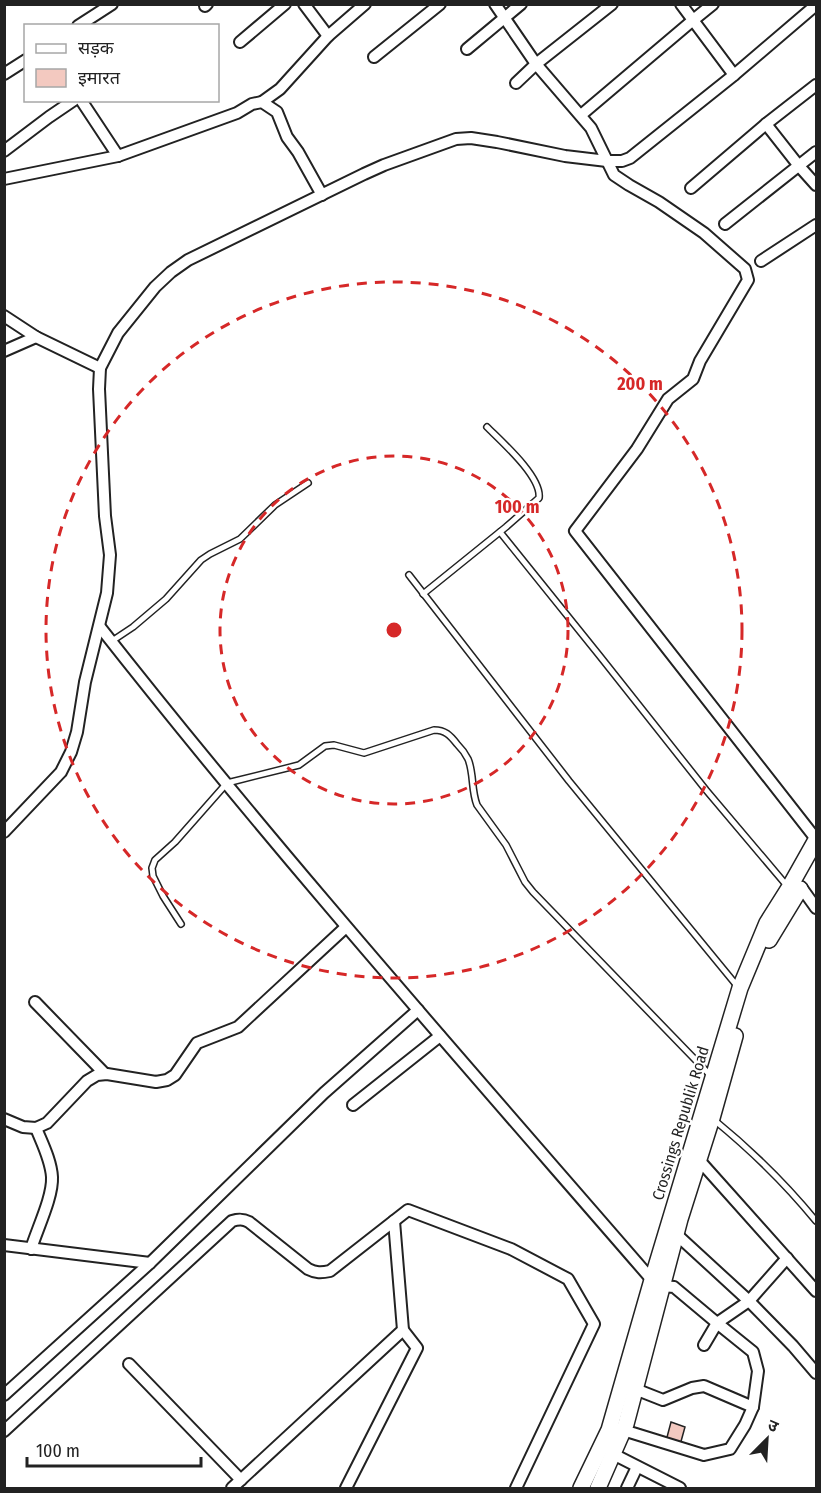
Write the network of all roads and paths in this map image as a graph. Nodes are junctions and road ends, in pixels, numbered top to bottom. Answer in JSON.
{"nodes":[{"id":1,"x":112,"y":4,"type":"edge"},
{"id":2,"x":285,"y":4,"type":"edge"},
{"id":3,"x":304,"y":4,"type":"edge"},
{"id":4,"x":365,"y":4,"type":"edge"},
{"id":5,"x":440,"y":4,"type":"edge"},
{"id":6,"x":495,"y":4,"type":"edge"},
{"id":7,"x":521,"y":4,"type":"edge"},
{"id":8,"x":612,"y":4,"type":"edge"},
{"id":9,"x":681,"y":4,"type":"edge"},
{"id":10,"x":713,"y":4,"type":"edge"},
{"id":11,"x":816,"y":5,"type":"edge"},
{"id":12,"x":504,"y":18,"type":"junction"},
{"id":13,"x":692,"y":21,"type":"junction"},
{"id":14,"x":81,"y":24,"type":"edge"},
{"id":15,"x":328,"y":36,"type":"junction"},
{"id":16,"x":240,"y":42,"type":"dead end"},
{"id":17,"x":467,"y":49,"type":"dead end"},
{"id":18,"x":374,"y":57,"type":"dead end"},
{"id":19,"x":24,"y":61,"type":"edge"},
{"id":20,"x":536,"y":64,"type":"junction"},
{"id":21,"x":4,"y":75,"type":"edge"},
{"id":22,"x":734,"y":75,"type":"junction"},
{"id":23,"x":516,"y":83,"type":"dead end"},
{"id":24,"x":816,"y":85,"type":"edge"},
{"id":25,"x":71,"y":102,"type":"edge"},
{"id":26,"x":82,"y":102,"type":"edge"},
{"id":27,"x":262,"y":102,"type":"junction"},
{"id":28,"x":581,"y":115,"type":"junction"},
{"id":29,"x":766,"y":124,"type":"junction"},
{"id":30,"x":4,"y":151,"type":"edge"},
{"id":31,"x":816,"y":152,"type":"edge"},
{"id":32,"x":117,"y":156,"type":"junction"},
{"id":33,"x":607,"y":161,"type":"junction"},
{"id":34,"x":799,"y":166,"type":"junction"},
{"id":35,"x":4,"y":179,"type":"edge"},
{"id":36,"x":816,"y":185,"type":"edge"},
{"id":37,"x":691,"y":188,"type":"dead end"},
{"id":38,"x":322,"y":195,"type":"junction"},
{"id":39,"x":725,"y":224,"type":"dead end"},
{"id":40,"x":816,"y":225,"type":"edge"},
{"id":41,"x":761,"y":261,"type":"dead end"},
{"id":42,"x":4,"y":316,"type":"edge"},
{"id":43,"x":36,"y":337,"type":"junction"},
{"id":44,"x":4,"y":351,"type":"edge"},
{"id":45,"x":100,"y":368,"type":"junction"},
{"id":46,"x":487,"y":428,"type":"dead end"},
{"id":47,"x":308,"y":483,"type":"dead end"},
{"id":48,"x":500,"y":532,"type":"junction"},
{"id":49,"x":409,"y":575,"type":"dead end"},
{"id":50,"x":423,"y":594,"type":"junction"},
{"id":51,"x":100,"y":627,"type":"junction"},
{"id":52,"x":112,"y":642,"type":"junction"},
{"id":53,"x":227,"y":783,"type":"junction"},
{"id":54,"x":4,"y":832,"type":"edge"},
{"id":55,"x":816,"y":839,"type":"edge"},
{"id":56,"x":816,"y":860,"type":"edge"},
{"id":57,"x":795,"y":888,"type":"junction"},
{"id":58,"x":816,"y":908,"type":"edge"},
{"id":59,"x":181,"y":924,"type":"dead end"},
{"id":60,"x":346,"y":927,"type":"junction"},
{"id":61,"x":740,"y":988,"type":"junction"},
{"id":62,"x":35,"y":1002,"type":"dead end"},
{"id":63,"x":418,"y":1010,"type":"junction"},
{"id":64,"x":440,"y":1036,"type":"junction"},
{"id":65,"x":105,"y":1074,"type":"junction"},
{"id":66,"x":712,"y":1077,"type":"junction"},
{"id":67,"x":353,"y":1105,"type":"dead end"},
{"id":68,"x":712,"y":1118,"type":"junction"},
{"id":69,"x":4,"y":1119,"type":"edge"},
{"id":70,"x":36,"y":1128,"type":"junction"},
{"id":71,"x":699,"y":1160,"type":"junction"},
{"id":72,"x":394,"y":1221,"type":"junction"},
{"id":73,"x":816,"y":1221,"type":"edge"},
{"id":74,"x":676,"y":1234,"type":"junction"},
{"id":75,"x":4,"y":1245,"type":"edge"},
{"id":76,"x":31,"y":1249,"type":"junction"},
{"id":77,"x":787,"y":1258,"type":"junction"},
{"id":78,"x":150,"y":1263,"type":"junction"},
{"id":79,"x":657,"y":1283,"type":"junction"},
{"id":80,"x":816,"y":1291,"type":"edge"},
{"id":81,"x":749,"y":1300,"type":"junction"},
{"id":82,"x":717,"y":1323,"type":"junction"},
{"id":83,"x":403,"y":1330,"type":"junction"},
{"id":84,"x":704,"y":1345,"type":"dead end"},
{"id":85,"x":129,"y":1364,"type":"dead end"},
{"id":86,"x":816,"y":1372,"type":"edge"},
{"id":87,"x":635,"y":1389,"type":"junction"},
{"id":88,"x":4,"y":1395,"type":"edge"},
{"id":89,"x":753,"y":1407,"type":"junction"},
{"id":90,"x":4,"y":1431,"type":"edge"},
{"id":91,"x":613,"y":1440,"type":"junction"},
{"id":92,"x":637,"y":1467,"type":"junction"},
{"id":93,"x":241,"y":1480,"type":"junction"},
{"id":94,"x":232,"y":1488,"type":"edge"},
{"id":95,"x":346,"y":1488,"type":"edge"},
{"id":96,"x":516,"y":1488,"type":"edge"},
{"id":97,"x":581,"y":1488,"type":"edge"},
{"id":98,"x":598,"y":1488,"type":"edge"},
{"id":99,"x":627,"y":1488,"type":"edge"},
{"id":100,"x":680,"y":1488,"type":"edge"}],
"edges":[{"from":1,"to":14,"type":"street"},
{"from":2,"to":16,"type":"street"},
{"from":3,"to":15,"type":"street"},
{"from":4,"to":15,"type":"street"},
{"from":5,"to":18,"type":"street"},
{"from":6,"to":12,"type":"street"},
{"from":7,"to":12,"type":"street"},
{"from":8,"to":20,"type":"street"},
{"from":9,"to":13,"type":"street"},
{"from":10,"to":13,"type":"street"},
{"from":11,"to":22,"type":"street"},
{"from":12,"to":17,"type":"street"},
{"from":12,"to":20,"type":"street"},
{"from":13,"to":22,"type":"street"},
{"from":13,"to":28,"type":"street"},
{"from":15,"to":27,"type":"street"},
{"from":19,"to":21,"type":"street"},
{"from":20,"to":23,"type":"street"},
{"from":20,"to":28,"type":"street"},
{"from":22,"to":33,"type":"street"},
{"from":24,"to":29,"type":"street"},
{"from":25,"to":30,"type":"street"},
{"from":26,"to":32,"type":"street"},
{"from":27,"to":32,"type":"street"},
{"from":27,"to":38,"type":"street"},
{"from":28,"to":33,"type":"street"},
{"from":29,"to":34,"type":"street"},
{"from":29,"to":37,"type":"street"},
{"from":31,"to":34,"type":"street"},
{"from":32,"to":35,"type":"street"},
{"from":33,"to":38,"type":"street"},
{"from":33,"to":55,"type":"street"},
{"from":34,"to":36,"type":"street"},
{"from":34,"to":39,"type":"street"},
{"from":38,"to":45,"type":"street"},
{"from":40,"to":41,"type":"street"},
{"from":42,"to":43,"type":"street"},
{"from":43,"to":44,"type":"street"},
{"from":43,"to":45,"type":"street"},
{"from":45,"to":51,"type":"street"},
{"from":46,"to":48,"type":"lane"},
{"from":47,"to":52,"type":"lane"},
{"from":48,"to":50,"type":"lane"},
{"from":48,"to":57,"type":"lane"},
{"from":49,"to":50,"type":"lane"},
{"from":50,"to":61,"type":"lane"},
{"from":51,"to":52,"type":"street"},
{"from":51,"to":54,"type":"street"},
{"from":52,"to":53,"type":"street"},
{"from":53,"to":59,"type":"lane"},
{"from":53,"to":60,"type":"street"},
{"from":53,"to":66,"type":"lane"},
{"from":55,"to":57,"type":"street","name":"Crossings Republik Road"},
{"from":56,"to":57,"type":"street"},
{"from":57,"to":58,"type":"street"},
{"from":57,"to":61,"type":"street","name":"Crossings Republik Road"},
{"from":57,"to":68,"type":"street"},
{"from":60,"to":63,"type":"street"},
{"from":60,"to":65,"type":"street"},
{"from":61,"to":66,"type":"street","name":"Crossings Republik Road"},
{"from":62,"to":65,"type":"street"},
{"from":63,"to":64,"type":"street"},
{"from":63,"to":78,"type":"street"},
{"from":64,"to":67,"type":"street"},
{"from":64,"to":79,"type":"street"},
{"from":65,"to":70,"type":"street"},
{"from":66,"to":79,"type":"street","name":"Crossings Republik Road"},
{"from":68,"to":71,"type":"street"},
{"from":68,"to":73,"type":"lane"},
{"from":69,"to":70,"type":"street"},
{"from":70,"to":76,"type":"street"},
{"from":71,"to":74,"type":"street"},
{"from":71,"to":77,"type":"street"},
{"from":72,"to":83,"type":"street"},
{"from":72,"to":90,"type":"street"},
{"from":72,"to":96,"type":"street"},
{"from":74,"to":79,"type":"street"},
{"from":74,"to":81,"type":"street"},
{"from":75,"to":76,"type":"street"},
{"from":76,"to":78,"type":"street"},
{"from":77,"to":80,"type":"street"},
{"from":77,"to":81,"type":"street"},
{"from":78,"to":88,"type":"street"},
{"from":79,"to":82,"type":"street"},
{"from":79,"to":87,"type":"street"},
{"from":79,"to":91,"type":"street","name":"Crossings Republik Road"},
{"from":81,"to":82,"type":"street"},
{"from":81,"to":86,"type":"street"},
{"from":82,"to":84,"type":"street"},
{"from":82,"to":89,"type":"street"},
{"from":83,"to":93,"type":"street"},
{"from":83,"to":95,"type":"street"},
{"from":85,"to":93,"type":"street"},
{"from":87,"to":89,"type":"street"},
{"from":87,"to":91,"type":"street"},
{"from":89,"to":91,"type":"street"},
{"from":91,"to":92,"type":"street"},
{"from":91,"to":97,"type":"street"},
{"from":91,"to":98,"type":"street"},
{"from":92,"to":99,"type":"street"},
{"from":92,"to":100,"type":"street"},
{"from":93,"to":94,"type":"street"}]}
